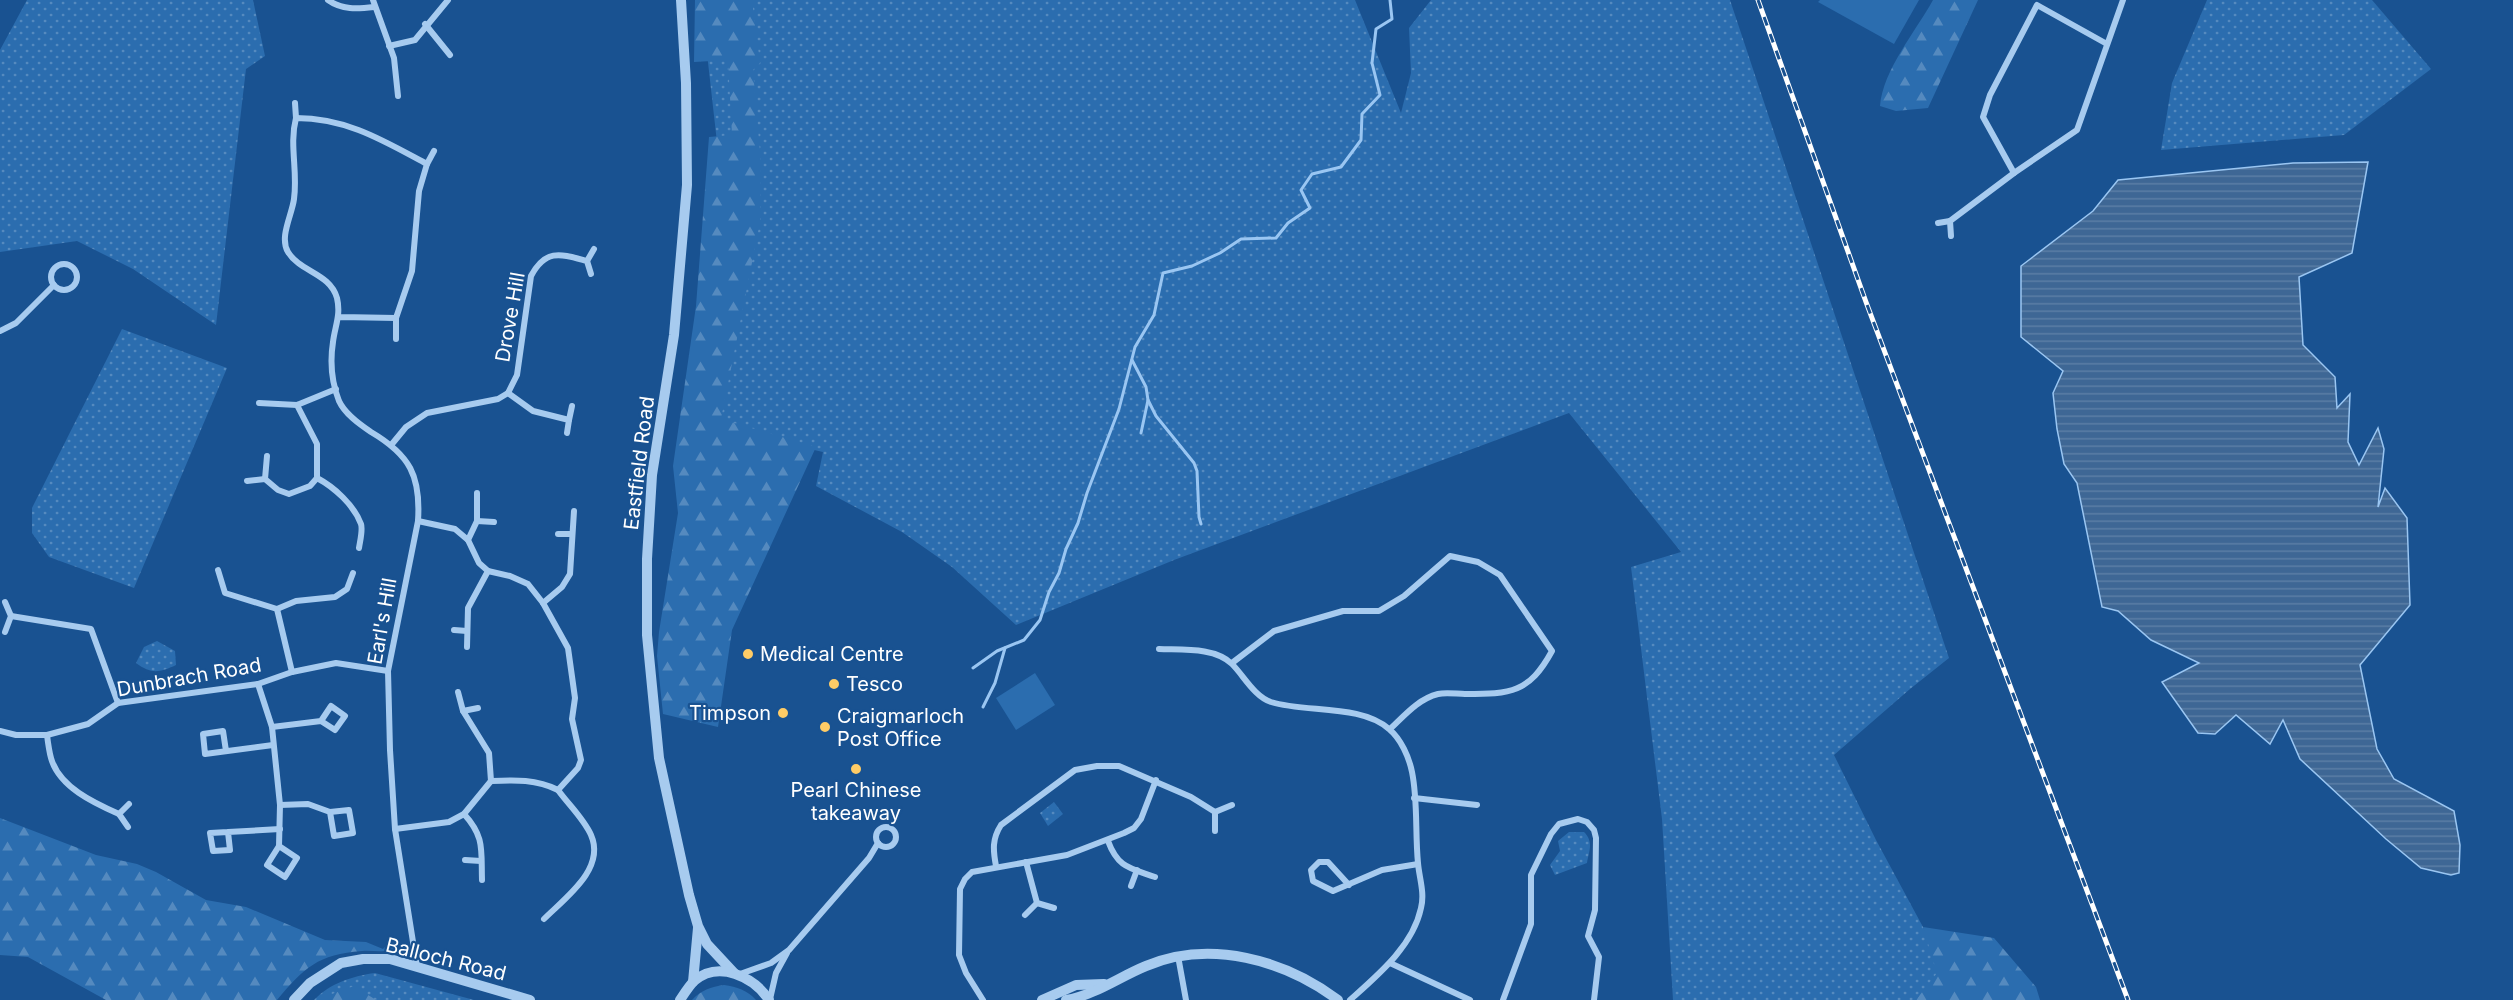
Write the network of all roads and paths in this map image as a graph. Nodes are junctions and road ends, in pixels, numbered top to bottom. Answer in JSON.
{"nodes":[{"id":1,"x":328,"y":0,"type":"edge"},
{"id":2,"x":448,"y":0,"type":"edge"},
{"id":3,"x":681,"y":0,"type":"edge"},
{"id":4,"x":2123,"y":0,"type":"edge"},
{"id":5,"x":373,"y":3,"type":"edge"},
{"id":6,"x":425,"y":24,"type":"junction"},
{"id":7,"x":2107,"y":44,"type":"junction"},
{"id":8,"x":389,"y":46,"type":"junction"},
{"id":9,"x":450,"y":55,"type":"dead end"},
{"id":10,"x":398,"y":96,"type":"dead end"},
{"id":11,"x":295,"y":103,"type":"dead end"},
{"id":12,"x":296,"y":118,"type":"junction"},
{"id":13,"x":434,"y":151,"type":"dead end"},
{"id":14,"x":427,"y":164,"type":"junction"},
{"id":15,"x":2014,"y":173,"type":"junction"},
{"id":16,"x":1950,"y":221,"type":"junction"},
{"id":17,"x":1938,"y":223,"type":"dead end"},
{"id":18,"x":1951,"y":236,"type":"dead end"},
{"id":19,"x":594,"y":249,"type":"dead end"},
{"id":20,"x":587,"y":261,"type":"junction"},
{"id":21,"x":591,"y":274,"type":"dead end"},
{"id":22,"x":54,"y":285,"type":"junction"},
{"id":23,"x":340,"y":317,"type":"junction"},
{"id":24,"x":396,"y":318,"type":"junction"},
{"id":25,"x":0,"y":331,"type":"edge"},
{"id":26,"x":396,"y":339,"type":"dead end"},
{"id":27,"x":336,"y":389,"type":"junction"},
{"id":28,"x":508,"y":393,"type":"junction"},
{"id":29,"x":259,"y":403,"type":"dead end"},
{"id":30,"x":297,"y":405,"type":"junction"},
{"id":31,"x":572,"y":406,"type":"dead end"},
{"id":32,"x":569,"y":420,"type":"junction"},
{"id":33,"x":567,"y":433,"type":"dead end"},
{"id":34,"x":392,"y":444,"type":"junction"},
{"id":35,"x":267,"y":456,"type":"dead end"},
{"id":36,"x":317,"y":478,"type":"junction"},
{"id":37,"x":265,"y":479,"type":"junction"},
{"id":38,"x":247,"y":481,"type":"dead end"},
{"id":39,"x":477,"y":493,"type":"dead end"},
{"id":40,"x":574,"y":512,"type":"dead end"},
{"id":41,"x":418,"y":521,"type":"junction"},
{"id":42,"x":477,"y":521,"type":"junction"},
{"id":43,"x":495,"y":522,"type":"dead end"},
{"id":44,"x":558,"y":534,"type":"dead end"},
{"id":45,"x":572,"y":534,"type":"junction"},
{"id":46,"x":468,"y":540,"type":"junction"},
{"id":47,"x":359,"y":548,"type":"dead end"},
{"id":48,"x":219,"y":570,"type":"dead end"},
{"id":49,"x":488,"y":571,"type":"junction"},
{"id":50,"x":353,"y":573,"type":"dead end"},
{"id":51,"x":5,"y":602,"type":"dead end"},
{"id":52,"x":543,"y":603,"type":"junction"},
{"id":53,"x":277,"y":609,"type":"junction"},
{"id":54,"x":11,"y":616,"type":"junction"},
{"id":55,"x":454,"y":630,"type":"dead end"},
{"id":56,"x":467,"y":631,"type":"junction"},
{"id":57,"x":5,"y":632,"type":"dead end"},
{"id":58,"x":466,"y":647,"type":"dead end"},
{"id":59,"x":1159,"y":648,"type":"dead end"},
{"id":60,"x":1232,"y":663,"type":"junction"},
{"id":61,"x":388,"y":671,"type":"junction"},
{"id":62,"x":292,"y":672,"type":"junction"},
{"id":63,"x":258,"y":684,"type":"junction"},
{"id":64,"x":458,"y":692,"type":"dead end"},
{"id":65,"x":118,"y":703,"type":"junction"},
{"id":66,"x":478,"y":708,"type":"dead end"},
{"id":67,"x":463,"y":711,"type":"junction"},
{"id":68,"x":321,"y":720,"type":"dead end"},
{"id":69,"x":272,"y":727,"type":"junction"},
{"id":70,"x":1390,"y":729,"type":"junction"},
{"id":71,"x":0,"y":731,"type":"edge"},
{"id":72,"x":47,"y":735,"type":"junction"},
{"id":73,"x":273,"y":745,"type":"junction"},
{"id":74,"x":226,"y":751,"type":"junction"},
{"id":75,"x":1156,"y":780,"type":"junction"},
{"id":76,"x":491,"y":781,"type":"junction"},
{"id":77,"x":558,"y":790,"type":"junction"},
{"id":78,"x":1414,"y":798,"type":"junction"},
{"id":79,"x":129,"y":804,"type":"dead end"},
{"id":80,"x":280,"y":805,"type":"junction"},
{"id":81,"x":1232,"y":805,"type":"dead end"},
{"id":82,"x":1477,"y":805,"type":"dead end"},
{"id":83,"x":330,"y":812,"type":"junction"},
{"id":84,"x":1215,"y":812,"type":"junction"},
{"id":85,"x":119,"y":814,"type":"junction"},
{"id":86,"x":464,"y":814,"type":"junction"},
{"id":87,"x":128,"y":827,"type":"dead end"},
{"id":88,"x":280,"y":829,"type":"junction"},
{"id":89,"x":395,"y":829,"type":"junction"},
{"id":90,"x":1215,"y":831,"type":"dead end"},
{"id":91,"x":228,"y":832,"type":"dead end"},
{"id":92,"x":1108,"y":841,"type":"junction"},
{"id":93,"x":878,"y":843,"type":"dead end"},
{"id":94,"x":279,"y":846,"type":"junction"},
{"id":95,"x":465,"y":860,"type":"dead end"},
{"id":96,"x":481,"y":861,"type":"junction"},
{"id":97,"x":1026,"y":862,"type":"junction"},
{"id":98,"x":1418,"y":864,"type":"junction"},
{"id":99,"x":996,"y":866,"type":"junction"},
{"id":100,"x":1137,"y":870,"type":"junction"},
{"id":101,"x":1155,"y":877,"type":"dead end"},
{"id":102,"x":482,"y":880,"type":"dead end"},
{"id":103,"x":1349,"y":885,"type":"junction"},
{"id":104,"x":1131,"y":886,"type":"dead end"},
{"id":105,"x":1037,"y":903,"type":"junction"},
{"id":106,"x":1054,"y":908,"type":"dead end"},
{"id":107,"x":1025,"y":915,"type":"dead end"},
{"id":108,"x":544,"y":919,"type":"dead end"},
{"id":109,"x":698,"y":926,"type":"junction"},
{"id":110,"x":789,"y":950,"type":"junction"},
{"id":111,"x":1178,"y":956,"type":"junction"},
{"id":112,"x":1390,"y":963,"type":"junction"},
{"id":113,"x":417,"y":967,"type":"junction"},
{"id":114,"x":737,"y":974,"type":"junction"},
{"id":115,"x":693,"y":982,"type":"junction"},
{"id":116,"x":1113,"y":983,"type":"junction"},
{"id":117,"x":294,"y":1000,"type":"edge"},
{"id":118,"x":530,"y":1000,"type":"edge"},
{"id":119,"x":680,"y":1000,"type":"edge"},
{"id":120,"x":769,"y":1000,"type":"edge"},
{"id":121,"x":983,"y":1000,"type":"edge"},
{"id":122,"x":1042,"y":1000,"type":"edge"},
{"id":123,"x":1066,"y":1000,"type":"edge"},
{"id":124,"x":1186,"y":1000,"type":"edge"},
{"id":125,"x":1338,"y":1000,"type":"edge"},
{"id":126,"x":1350,"y":1000,"type":"edge"},
{"id":127,"x":1470,"y":1000,"type":"edge"},
{"id":128,"x":1503,"y":1000,"type":"edge"},
{"id":129,"x":1594,"y":1000,"type":"edge"}],
"edges":[{"from":1,"to":5,"type":"street"},
{"from":2,"to":6,"type":"street"},
{"from":3,"to":109,"type":"street","name":"Eastfield Road"},
{"from":4,"to":7,"type":"street"},
{"from":5,"to":8,"type":"street"},
{"from":6,"to":8,"type":"street"},
{"from":6,"to":9,"type":"street"},
{"from":7,"to":15,"type":"street"},
{"from":7,"to":15,"type":"street"},
{"from":8,"to":10,"type":"street"},
{"from":11,"to":12,"type":"street"},
{"from":12,"to":14,"type":"street"},
{"from":12,"to":23,"type":"street"},
{"from":13,"to":14,"type":"street"},
{"from":14,"to":24,"type":"street"},
{"from":15,"to":16,"type":"street"},
{"from":16,"to":17,"type":"street"},
{"from":16,"to":18,"type":"street"},
{"from":19,"to":20,"type":"street"},
{"from":20,"to":21,"type":"street"},
{"from":20,"to":28,"type":"street","name":"Drove Hill"},
{"from":22,"to":22,"type":"street"},
{"from":22,"to":25,"type":"street"},
{"from":23,"to":24,"type":"street"},
{"from":23,"to":27,"type":"street","name":"Earl's Hill"},
{"from":24,"to":26,"type":"street"},
{"from":27,"to":30,"type":"street"},
{"from":27,"to":34,"type":"street","name":"Earl's Hill"},
{"from":28,"to":32,"type":"street"},
{"from":28,"to":34,"type":"street"},
{"from":29,"to":30,"type":"street"},
{"from":30,"to":36,"type":"street"},
{"from":31,"to":32,"type":"street"},
{"from":32,"to":33,"type":"street"},
{"from":34,"to":41,"type":"street","name":"Earl's Hill"},
{"from":35,"to":37,"type":"street"},
{"from":36,"to":37,"type":"street"},
{"from":36,"to":47,"type":"street"},
{"from":37,"to":38,"type":"street"},
{"from":39,"to":42,"type":"street"},
{"from":40,"to":45,"type":"street"},
{"from":41,"to":46,"type":"street"},
{"from":41,"to":61,"type":"street","name":"Earl's Hill"},
{"from":42,"to":43,"type":"street"},
{"from":42,"to":46,"type":"street"},
{"from":44,"to":45,"type":"street"},
{"from":45,"to":52,"type":"street"},
{"from":46,"to":49,"type":"street"},
{"from":48,"to":53,"type":"street"},
{"from":49,"to":52,"type":"street"},
{"from":49,"to":56,"type":"street"},
{"from":50,"to":53,"type":"street"},
{"from":51,"to":54,"type":"street"},
{"from":52,"to":77,"type":"street"},
{"from":53,"to":62,"type":"street"},
{"from":54,"to":57,"type":"street"},
{"from":54,"to":65,"type":"street"},
{"from":55,"to":56,"type":"street"},
{"from":56,"to":58,"type":"street"},
{"from":59,"to":60,"type":"street"},
{"from":60,"to":70,"type":"street"},
{"from":60,"to":70,"type":"street"},
{"from":61,"to":62,"type":"street","name":"Dunbrach Road"},
{"from":61,"to":89,"type":"street","name":"Earl's Hill"},
{"from":62,"to":63,"type":"street","name":"Dunbrach Road"},
{"from":63,"to":65,"type":"street","name":"Dunbrach Road"},
{"from":63,"to":69,"type":"street"},
{"from":64,"to":67,"type":"street"},
{"from":65,"to":72,"type":"street","name":"Dunbrach Road"},
{"from":66,"to":67,"type":"street"},
{"from":67,"to":76,"type":"street"},
{"from":68,"to":69,"type":"street"},
{"from":69,"to":73,"type":"street"},
{"from":70,"to":78,"type":"street"},
{"from":71,"to":72,"type":"street","name":"Dunbrach Road"},
{"from":72,"to":85,"type":"street"},
{"from":73,"to":74,"type":"street"},
{"from":73,"to":80,"type":"street"},
{"from":74,"to":74,"type":"street"},
{"from":75,"to":84,"type":"street"},
{"from":75,"to":92,"type":"street"},
{"from":75,"to":99,"type":"street"},
{"from":76,"to":77,"type":"street"},
{"from":76,"to":86,"type":"street"},
{"from":77,"to":108,"type":"street"},
{"from":78,"to":82,"type":"street"},
{"from":78,"to":98,"type":"street"},
{"from":79,"to":85,"type":"street"},
{"from":80,"to":83,"type":"street"},
{"from":80,"to":88,"type":"street"},
{"from":81,"to":84,"type":"street"},
{"from":83,"to":83,"type":"street"},
{"from":84,"to":90,"type":"street"},
{"from":85,"to":87,"type":"street"},
{"from":86,"to":89,"type":"street"},
{"from":86,"to":96,"type":"street"},
{"from":88,"to":91,"type":"street"},
{"from":88,"to":94,"type":"street"},
{"from":89,"to":113,"type":"street","name":"Earl's Hill"},
{"from":92,"to":97,"type":"street"},
{"from":92,"to":100,"type":"street"},
{"from":93,"to":110,"type":"street"},
{"from":94,"to":94,"type":"street"},
{"from":95,"to":96,"type":"street"},
{"from":96,"to":102,"type":"street"},
{"from":97,"to":99,"type":"street"},
{"from":97,"to":105,"type":"street"},
{"from":98,"to":103,"type":"street"},
{"from":98,"to":112,"type":"street"},
{"from":99,"to":121,"type":"street"},
{"from":100,"to":101,"type":"street"},
{"from":100,"to":104,"type":"street"},
{"from":103,"to":103,"type":"street"},
{"from":105,"to":106,"type":"street"},
{"from":105,"to":107,"type":"street"},
{"from":109,"to":114,"type":"street","name":"Eastfield Road"},
{"from":109,"to":115,"type":"street","name":"Eastfield Road"},
{"from":110,"to":114,"type":"street"},
{"from":110,"to":120,"type":"street"},
{"from":111,"to":116,"type":"street"},
{"from":111,"to":124,"type":"street"},
{"from":111,"to":125,"type":"street"},
{"from":112,"to":126,"type":"street"},
{"from":112,"to":127,"type":"street"},
{"from":113,"to":117,"type":"street","name":"Balloch Road"},
{"from":113,"to":118,"type":"street","name":"Balloch Road"},
{"from":114,"to":115,"type":"street"},
{"from":114,"to":120,"type":"street","name":"Eastfield Road"},
{"from":115,"to":119,"type":"street"},
{"from":116,"to":122,"type":"street"},
{"from":116,"to":123,"type":"street"},
{"from":128,"to":129,"type":"street"}]}
